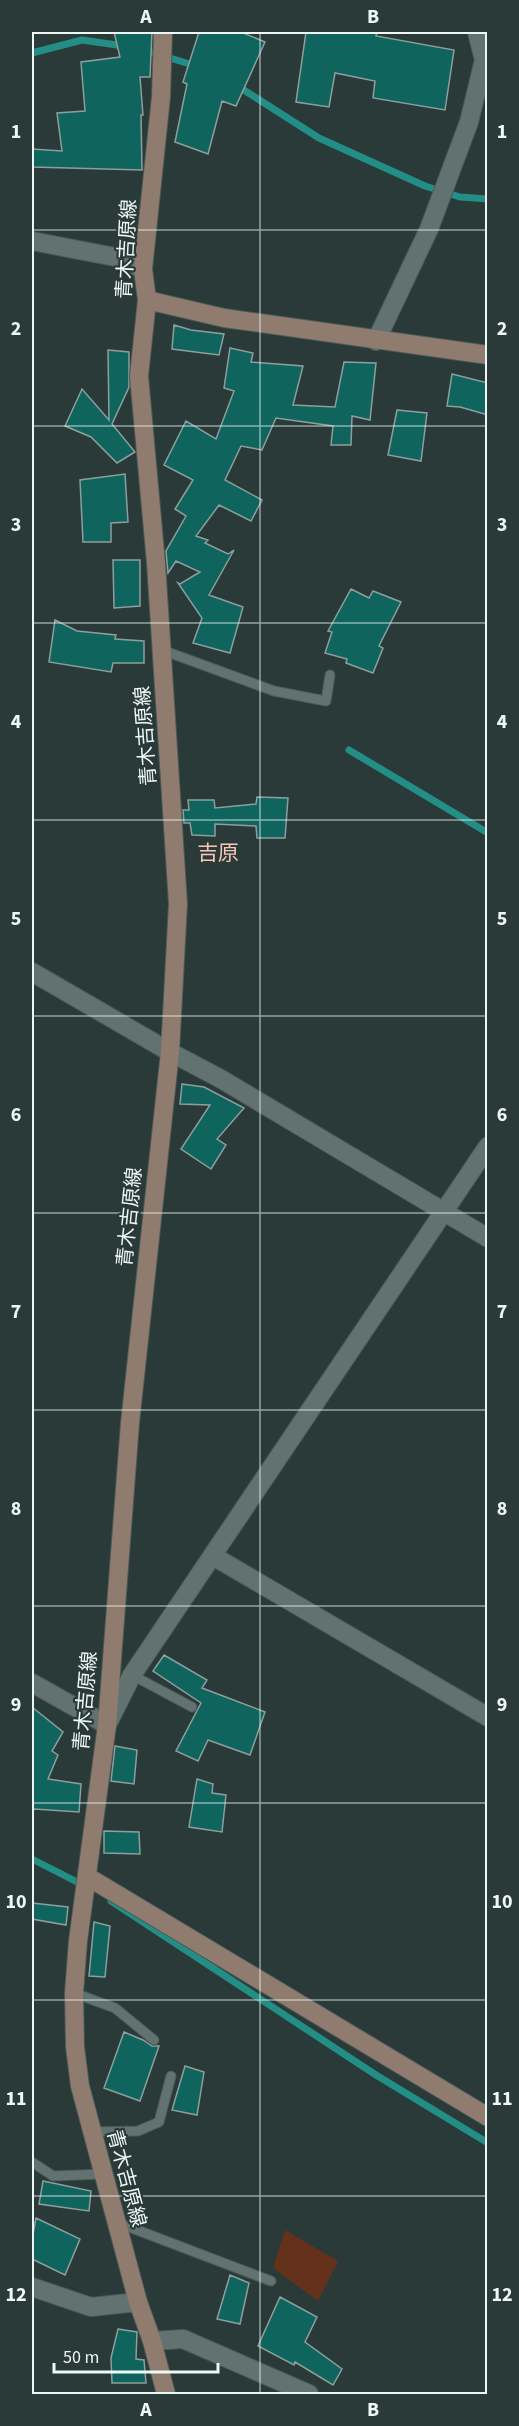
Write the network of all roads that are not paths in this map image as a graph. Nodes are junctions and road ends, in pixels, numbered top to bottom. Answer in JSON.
{"nodes":[{"id":1,"x":163,"y":32,"type":"edge"},
{"id":2,"x":477,"y":32,"type":"edge"},
{"id":3,"x":32,"y":241,"type":"edge"},
{"id":4,"x":143,"y":269,"type":"junction"},
{"id":5,"x":147,"y":300,"type":"junction"},
{"id":6,"x":376,"y":341,"type":"junction"},
{"id":7,"x":488,"y":355,"type":"edge"},
{"id":8,"x":162,"y":650,"type":"junction"},
{"id":9,"x":330,"y":675,"type":"dead end"},
{"id":10,"x":32,"y":972,"type":"edge"},
{"id":11,"x":170,"y":1052,"type":"junction"},
{"id":12,"x":488,"y":1146,"type":"edge"},
{"id":13,"x":444,"y":1212,"type":"junction"},
{"id":14,"x":488,"y":1238,"type":"edge"},
{"id":15,"x":213,"y":1556,"type":"junction"},
{"id":16,"x":132,"y":1675,"type":"junction"},
{"id":17,"x":32,"y":1683,"type":"edge"},
{"id":18,"x":192,"y":1707,"type":"dead end"},
{"id":19,"x":488,"y":1717,"type":"edge"},
{"id":20,"x":107,"y":1725,"type":"junction"},
{"id":21,"x":88,"y":1877,"type":"junction"},
{"id":22,"x":74,"y":1993,"type":"junction"},
{"id":23,"x":154,"y":2040,"type":"dead end"},
{"id":24,"x":171,"y":2076,"type":"dead end"},
{"id":25,"x":488,"y":2117,"type":"edge"},
{"id":26,"x":92,"y":2132,"type":"junction"},
{"id":27,"x":32,"y":2162,"type":"edge"},
{"id":28,"x":103,"y":2174,"type":"junction"},
{"id":29,"x":116,"y":2222,"type":"junction"},
{"id":30,"x":271,"y":2281,"type":"dead end"},
{"id":31,"x":32,"y":2287,"type":"edge"},
{"id":32,"x":138,"y":2302,"type":"junction"},
{"id":33,"x":152,"y":2341,"type":"junction"},
{"id":34,"x":166,"y":2394,"type":"edge"},
{"id":35,"x":309,"y":2394,"type":"edge"}],
"edges":[{"from":1,"to":4,"type":"main road","name":"青木吉原線"},
{"from":2,"to":6,"type":"street"},
{"from":3,"to":4,"type":"street"},
{"from":4,"to":5,"type":"main road","name":"青木吉原線"},
{"from":5,"to":6,"type":"main road"},
{"from":5,"to":8,"type":"main road","name":"青木吉原線"},
{"from":6,"to":7,"type":"main road"},
{"from":8,"to":9,"type":"lane"},
{"from":8,"to":11,"type":"main road","name":"青木吉原線"},
{"from":10,"to":11,"type":"street"},
{"from":11,"to":13,"type":"street"},
{"from":11,"to":20,"type":"main road","name":"青木吉原線"},
{"from":12,"to":13,"type":"street"},
{"from":13,"to":14,"type":"street"},
{"from":13,"to":15,"type":"street"},
{"from":15,"to":16,"type":"street"},
{"from":15,"to":19,"type":"street"},
{"from":16,"to":18,"type":"lane"},
{"from":16,"to":20,"type":"street"},
{"from":17,"to":20,"type":"street"},
{"from":20,"to":21,"type":"main road","name":"青木吉原線"},
{"from":21,"to":22,"type":"main road","name":"青木吉原線"},
{"from":21,"to":25,"type":"main road"},
{"from":22,"to":23,"type":"lane"},
{"from":22,"to":26,"type":"main road","name":"青木吉原線"},
{"from":24,"to":26,"type":"lane"},
{"from":26,"to":28,"type":"main road","name":"青木吉原線"},
{"from":27,"to":28,"type":"lane"},
{"from":28,"to":29,"type":"main road","name":"青木吉原線"},
{"from":29,"to":30,"type":"lane"},
{"from":29,"to":32,"type":"main road","name":"青木吉原線"},
{"from":31,"to":32,"type":"street"},
{"from":32,"to":33,"type":"main road","name":"青木吉原線"},
{"from":33,"to":34,"type":"main road","name":"青木吉原線"},
{"from":33,"to":35,"type":"street"}]}
